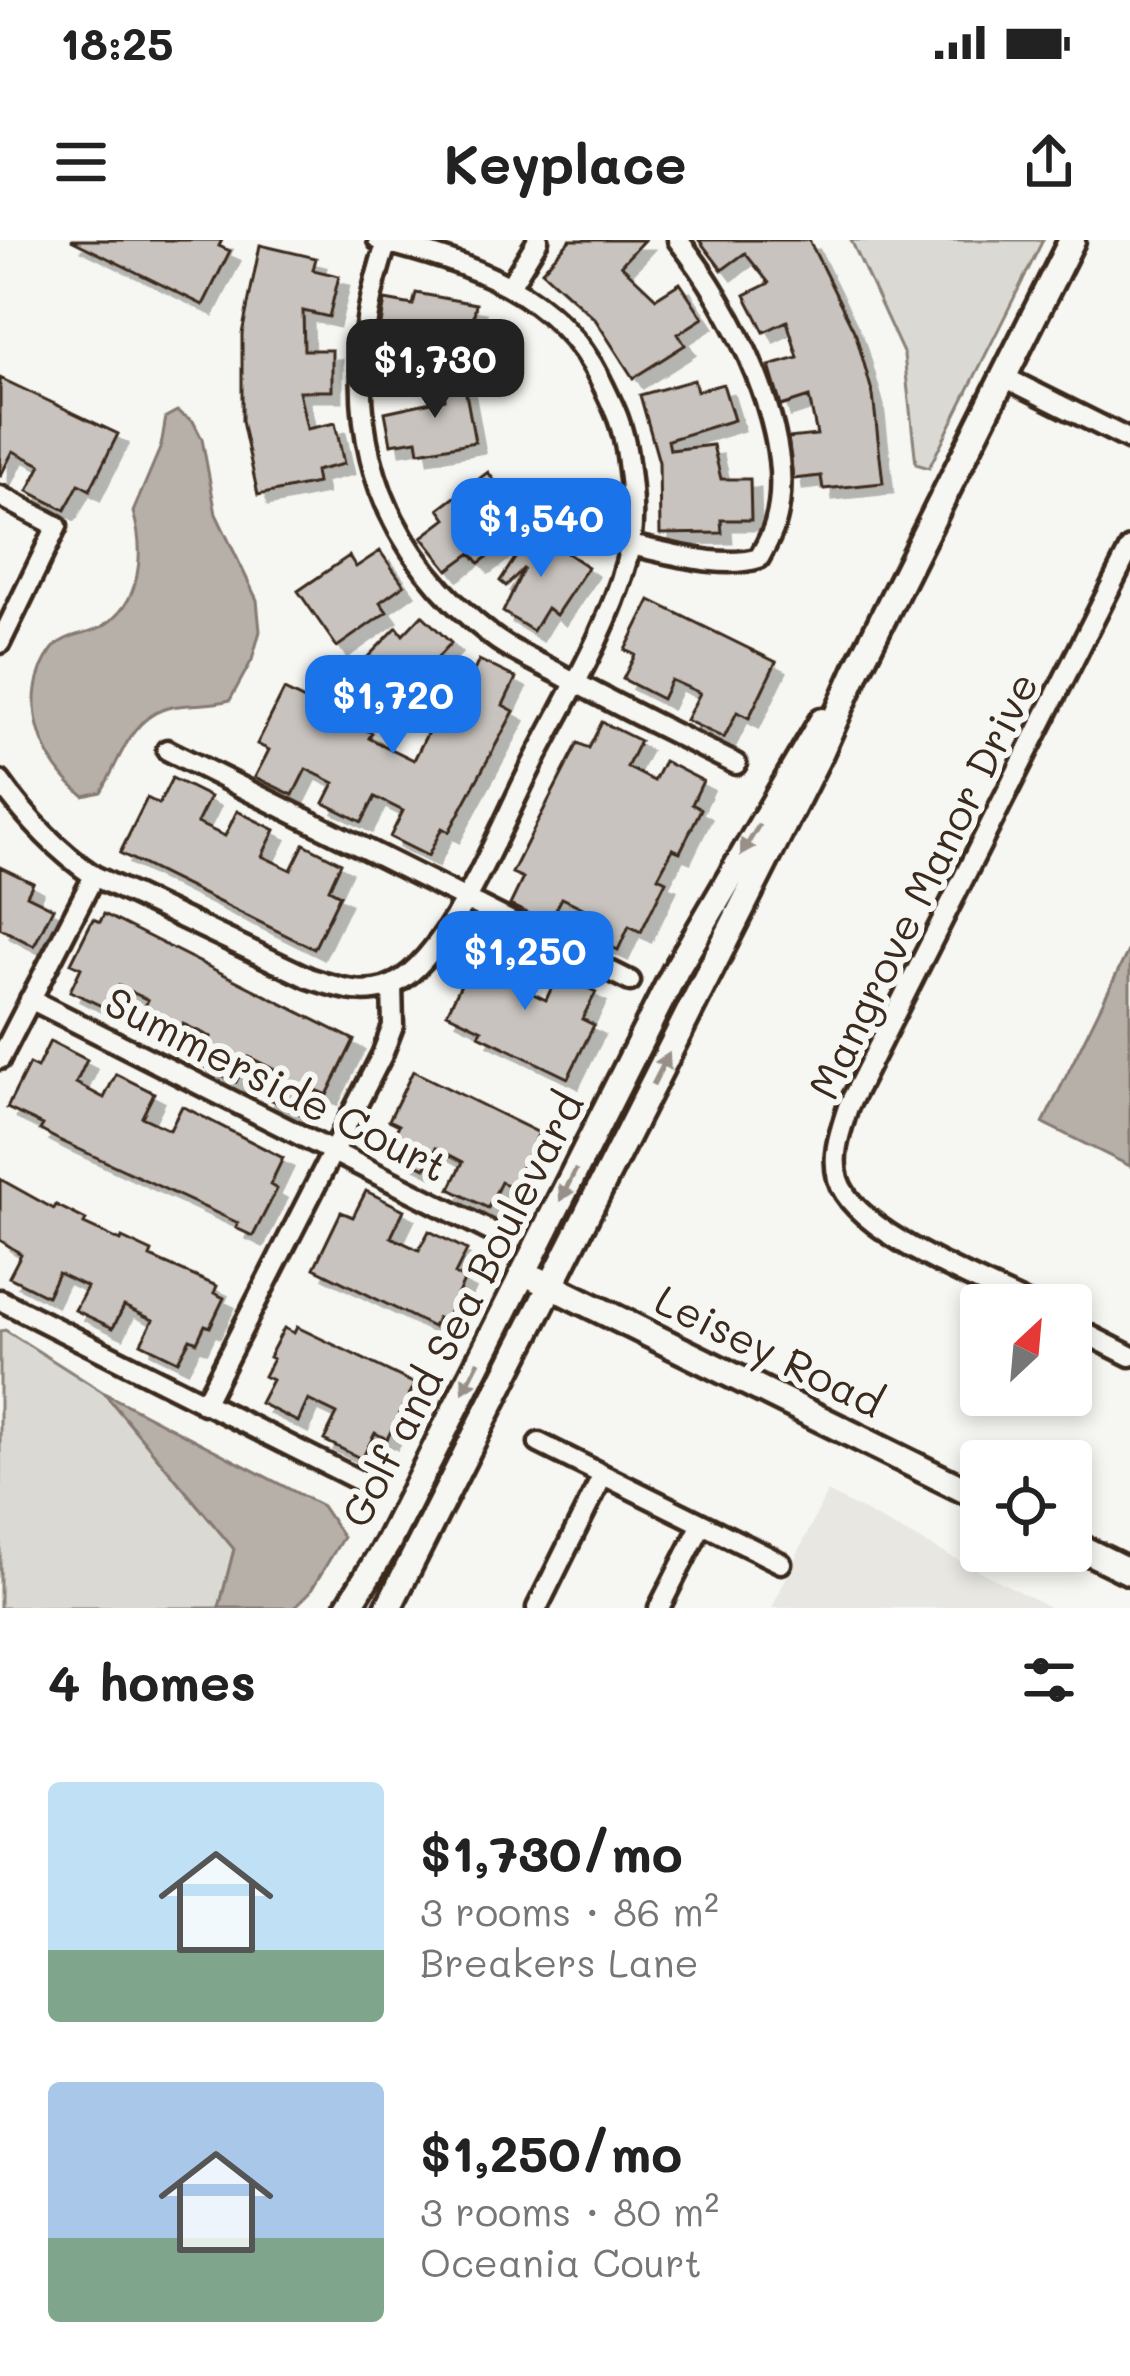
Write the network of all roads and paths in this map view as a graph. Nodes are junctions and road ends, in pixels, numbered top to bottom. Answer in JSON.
{"nodes":[{"id":1,"x":538,"y":240,"type":"edge"},
{"id":2,"x":678,"y":240,"type":"edge"},
{"id":3,"x":1072,"y":240,"type":"edge"},
{"id":4,"x":382,"y":241,"type":"edge"},
{"id":5,"x":510,"y":286,"type":"junction"},
{"id":6,"x":1004,"y":377,"type":"junction"},
{"id":7,"x":1130,"y":440,"type":"edge"},
{"id":8,"x":0,"y":496,"type":"edge"},
{"id":9,"x":628,"y":545,"type":"junction"},
{"id":10,"x":1130,"y":548,"type":"edge"},
{"id":11,"x":0,"y":643,"type":"edge"},
{"id":12,"x":857,"y":670,"type":"junction"},
{"id":13,"x":574,"y":682,"type":"junction"},
{"id":14,"x":167,"y":750,"type":"dead end"},
{"id":15,"x":736,"y":764,"type":"dead end"},
{"id":16,"x":0,"y":781,"type":"edge"},
{"id":17,"x":94,"y":876,"type":"junction"},
{"id":18,"x":464,"y":898,"type":"junction"},
{"id":19,"x":630,"y":982,"type":"dead end"},
{"id":20,"x":392,"y":985,"type":"junction"},
{"id":21,"x":30,"y":999,"type":"junction"},
{"id":22,"x":0,"y":1059,"type":"edge"},
{"id":23,"x":333,"y":1152,"type":"junction"},
{"id":24,"x":491,"y":1232,"type":"dead end"},
{"id":25,"x":524,"y":1273,"type":"junction"},
{"id":26,"x":986,"y":1284,"type":"edge"},
{"id":27,"x":552,"y":1286,"type":"junction"},
{"id":28,"x":0,"y":1300,"type":"edge"},
{"id":29,"x":1092,"y":1337,"type":"edge"},
{"id":30,"x":1130,"y":1356,"type":"edge"},
{"id":31,"x":204,"y":1405,"type":"junction"},
{"id":32,"x":539,"y":1443,"type":"dead end"},
{"id":33,"x":602,"y":1475,"type":"junction"},
{"id":34,"x":368,"y":1485,"type":"dead end"},
{"id":35,"x":960,"y":1488,"type":"edge"},
{"id":36,"x":702,"y":1524,"type":"junction"},
{"id":37,"x":1092,"y":1553,"type":"edge"},
{"id":38,"x":781,"y":1564,"type":"dead end"},
{"id":39,"x":1130,"y":1572,"type":"edge"},
{"id":40,"x":348,"y":1608,"type":"edge"},
{"id":41,"x":388,"y":1608,"type":"edge"},
{"id":42,"x":537,"y":1608,"type":"edge"},
{"id":43,"x":659,"y":1608,"type":"edge"}],
"edges":[{"from":1,"to":5,"type":"street"},
{"from":2,"to":9,"type":"street"},
{"from":3,"to":6,"type":"street","name":"Golf and Sea Boulevard"},
{"from":4,"to":5,"type":"street"},
{"from":4,"to":13,"type":"street"},
{"from":5,"to":9,"type":"street"},
{"from":6,"to":7,"type":"street"},
{"from":6,"to":12,"type":"street","name":"Golf and Sea Boulevard"},
{"from":8,"to":11,"type":"street"},
{"from":9,"to":13,"type":"street"},
{"from":10,"to":26,"type":"street","name":"Mangrove Manor Drive"},
{"from":12,"to":25,"type":"street","name":"Golf and Sea Boulevard","one_way":true},
{"from":27,"to":12,"type":"street","name":"Golf and Sea Boulevard","one_way":true},
{"from":13,"to":15,"type":"street"},
{"from":13,"to":18,"type":"street"},
{"from":14,"to":18,"type":"street"},
{"from":16,"to":17,"type":"street"},
{"from":17,"to":20,"type":"street"},
{"from":17,"to":21,"type":"street"},
{"from":18,"to":19,"type":"street"},
{"from":18,"to":20,"type":"street"},
{"from":20,"to":23,"type":"street"},
{"from":21,"to":22,"type":"street"},
{"from":21,"to":23,"type":"street","name":"Summerside Court"},
{"from":23,"to":24,"type":"street","name":"Summerside Court"},
{"from":23,"to":31,"type":"street"},
{"from":25,"to":27,"type":"street","name":"Leisey Road"},
{"from":25,"to":40,"type":"street","name":"Golf and Sea Boulevard","one_way":true},
{"from":27,"to":35,"type":"street","name":"Leisey Road"},
{"from":27,"to":41,"type":"street","name":"Golf and Sea Boulevard"},
{"from":28,"to":31,"type":"street"},
{"from":29,"to":30,"type":"street"},
{"from":31,"to":34,"type":"street"},
{"from":32,"to":33,"type":"street"},
{"from":33,"to":36,"type":"street"},
{"from":33,"to":42,"type":"street"},
{"from":36,"to":38,"type":"street"},
{"from":36,"to":43,"type":"street"},
{"from":37,"to":39,"type":"street"}]}
